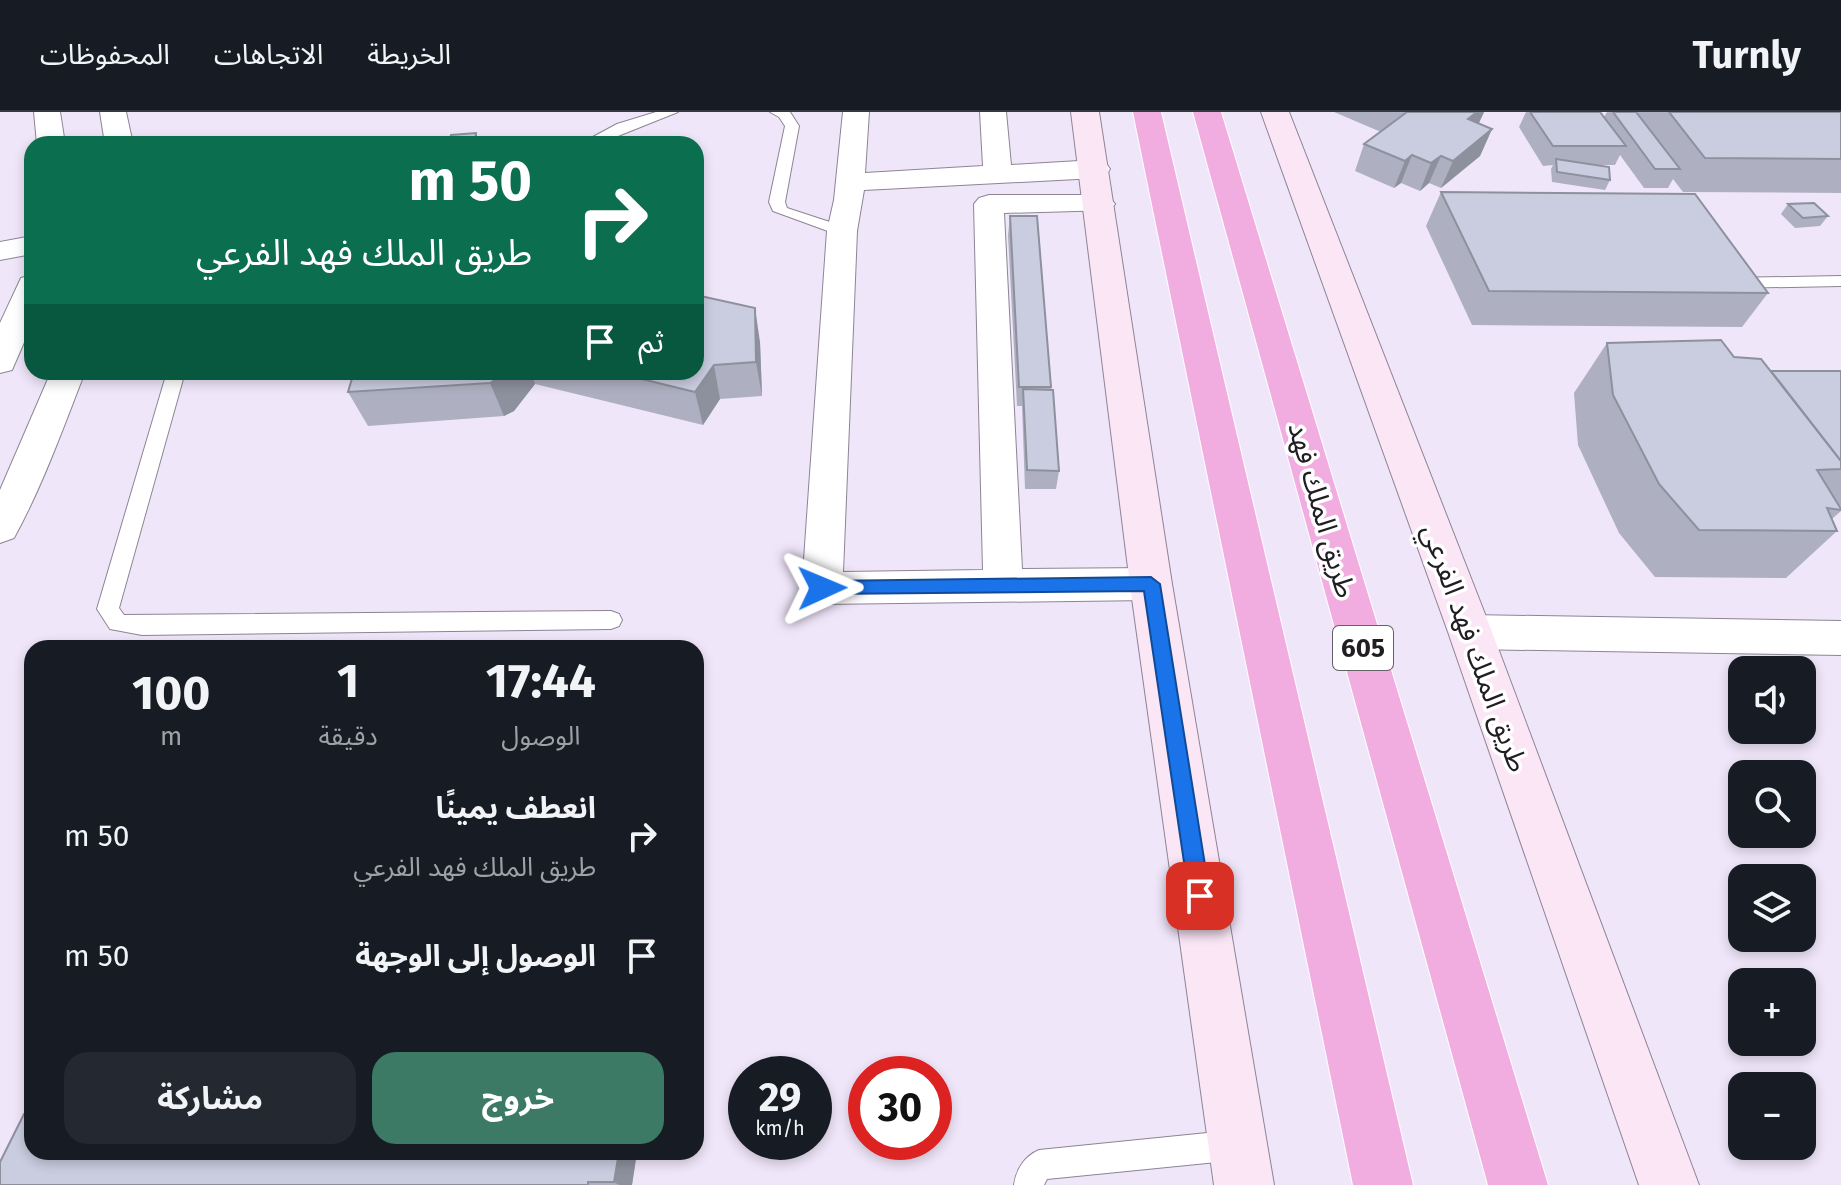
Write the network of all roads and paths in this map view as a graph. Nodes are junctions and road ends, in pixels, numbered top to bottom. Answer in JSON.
{"nodes":[{"id":1,"x":47,"y":112,"type":"edge"},
{"id":2,"x":113,"y":112,"type":"edge"},
{"id":3,"x":671,"y":112,"type":"edge"},
{"id":4,"x":777,"y":112,"type":"edge"},
{"id":5,"x":856,"y":112,"type":"edge"},
{"id":6,"x":993,"y":112,"type":"edge"},
{"id":7,"x":1085,"y":112,"type":"edge"},
{"id":8,"x":1147,"y":112,"type":"edge"},
{"id":9,"x":1207,"y":112,"type":"edge"},
{"id":10,"x":1275,"y":112,"type":"edge"},
{"id":11,"x":50,"y":136,"type":"edge"},
{"id":12,"x":118,"y":136,"type":"edge"},
{"id":13,"x":603,"y":136,"type":"edge"},
{"id":14,"x":1098,"y":186,"type":"junction"},
{"id":15,"x":993,"y":190,"type":"junction"},
{"id":16,"x":847,"y":204,"type":"junction"},
{"id":17,"x":24,"y":246,"type":"edge"},
{"id":18,"x":0,"y":251,"type":"edge"},
{"id":19,"x":1841,"y":281,"type":"edge"},
{"id":20,"x":1727,"y":283,"type":"edge"},
{"id":21,"x":24,"y":288,"type":"edge"},
{"id":22,"x":0,"y":293,"type":"edge"},
{"id":23,"x":24,"y":306,"type":"edge"},
{"id":24,"x":0,"y":362,"type":"edge"},
{"id":25,"x":65,"y":380,"type":"edge"},
{"id":26,"x":174,"y":380,"type":"edge"},
{"id":27,"x":0,"y":528,"type":"edge"},
{"id":28,"x":1151,"y":584,"type":"junction"},
{"id":29,"x":1003,"y":585,"type":"junction"},
{"id":30,"x":611,"y":620,"type":"dead end"},
{"id":31,"x":1470,"y":632,"type":"junction"},
{"id":32,"x":1841,"y":638,"type":"edge"},
{"id":33,"x":1241,"y":1165,"type":"edge"},
{"id":34,"x":1029,"y":1185,"type":"edge"},
{"id":35,"x":1383,"y":1185,"type":"edge"},
{"id":36,"x":1518,"y":1185,"type":"edge"},
{"id":37,"x":1669,"y":1185,"type":"edge"}],
"edges":[{"from":1,"to":11,"type":"street"},
{"from":2,"to":12,"type":"street"},
{"from":3,"to":13,"type":"lane"},
{"from":4,"to":16,"type":"lane"},
{"from":5,"to":16,"type":"street"},
{"from":6,"to":15,"type":"street"},
{"from":7,"to":14,"type":"main road"},
{"from":8,"to":35,"type":"highway"},
{"from":9,"to":36,"type":"highway","name":"طريق الملك فهد","number":"605"},
{"from":10,"to":31,"type":"main road","name":"طريق الملك فهد الفرعي"},
{"from":14,"to":15,"type":"street"},
{"from":14,"to":28,"type":"main road"},
{"from":15,"to":16,"type":"street"},
{"from":15,"to":29,"type":"street"},
{"from":16,"to":29,"type":"street"},
{"from":17,"to":18,"type":"street"},
{"from":19,"to":20,"type":"lane"},
{"from":21,"to":22,"type":"street"},
{"from":23,"to":24,"type":"street"},
{"from":25,"to":27,"type":"street"},
{"from":26,"to":30,"type":"lane"},
{"from":28,"to":29,"type":"street"},
{"from":28,"to":33,"type":"main road"},
{"from":31,"to":32,"type":"street"},
{"from":31,"to":37,"type":"main road","name":"طريق الملك فهد الفرعي"},
{"from":33,"to":34,"type":"lane"}]}
